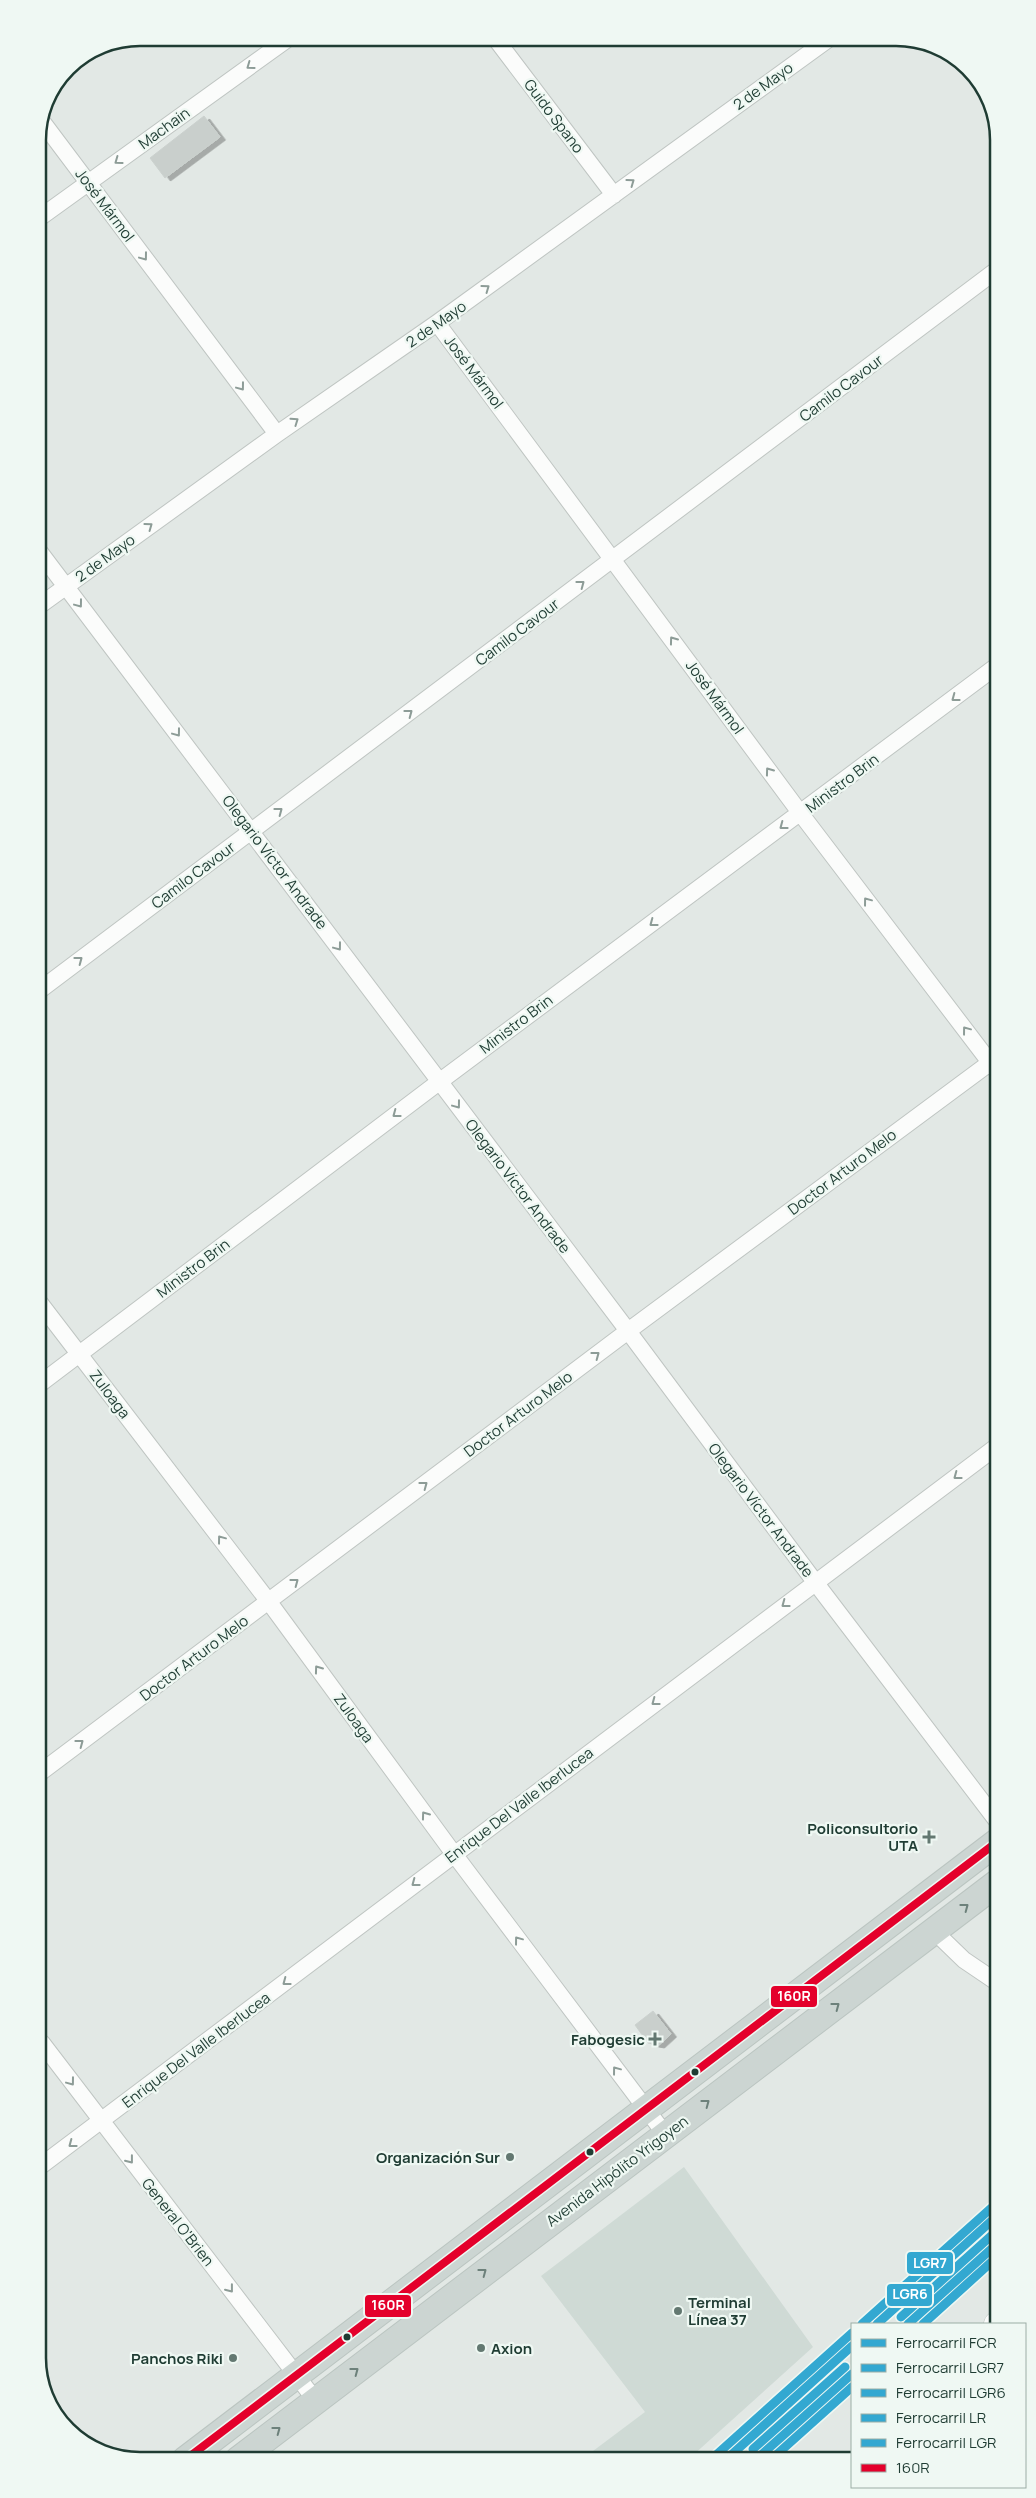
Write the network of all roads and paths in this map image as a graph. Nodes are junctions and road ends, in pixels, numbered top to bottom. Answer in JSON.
{"nodes":[{"id":1,"x":278,"y":46,"type":"edge"},
{"id":2,"x":501,"y":46,"type":"edge"},
{"id":3,"x":819,"y":46,"type":"edge"},
{"id":4,"x":47,"y":128,"type":"edge"},
{"id":5,"x":88,"y":183,"type":"junction"},
{"id":6,"x":614,"y":195,"type":"junction"},
{"id":7,"x":46,"y":213,"type":"edge"},
{"id":8,"x":990,"y":275,"type":"edge"},
{"id":9,"x":437,"y":323,"type":"junction"},
{"id":10,"x":277,"y":434,"type":"junction"},
{"id":11,"x":46,"y":560,"type":"edge"},
{"id":12,"x":614,"y":560,"type":"junction"},
{"id":13,"x":66,"y":587,"type":"junction"},
{"id":14,"x":46,"y":601,"type":"edge"},
{"id":15,"x":990,"y":671,"type":"edge"},
{"id":16,"x":801,"y":814,"type":"junction"},
{"id":17,"x":252,"y":831,"type":"junction"},
{"id":18,"x":46,"y":986,"type":"edge"},
{"id":19,"x":990,"y":1058,"type":"edge"},
{"id":20,"x":990,"y":1066,"type":"edge"},
{"id":21,"x":439,"y":1082,"type":"junction"},
{"id":22,"x":46,"y":1310,"type":"edge"},
{"id":23,"x":628,"y":1331,"type":"junction"},
{"id":24,"x":79,"y":1354,"type":"junction"},
{"id":25,"x":46,"y":1379,"type":"edge"},
{"id":26,"x":990,"y":1451,"type":"edge"},
{"id":27,"x":815,"y":1582,"type":"junction"},
{"id":28,"x":269,"y":1602,"type":"junction"},
{"id":29,"x":46,"y":1769,"type":"edge"},
{"id":30,"x":990,"y":1812,"type":"edge"},
{"id":31,"x":990,"y":1847,"type":"edge"},
{"id":32,"x":454,"y":1854,"type":"junction"},
{"id":33,"x":990,"y":1888,"type":"edge"},
{"id":34,"x":934,"y":1931,"type":"junction"},
{"id":35,"x":990,"y":1978,"type":"edge"},
{"id":36,"x":46,"y":2048,"type":"edge"},
{"id":37,"x":645,"y":2109,"type":"junction"},
{"id":38,"x":101,"y":2122,"type":"junction"},
{"id":39,"x":665,"y":2134,"type":"junction"},
{"id":40,"x":46,"y":2162,"type":"edge"},
{"id":41,"x":296,"y":2375,"type":"junction"},
{"id":42,"x":316,"y":2401,"type":"junction"},
{"id":43,"x":195,"y":2452,"type":"edge"},
{"id":44,"x":249,"y":2452,"type":"edge"}],
"edges":[{"from":1,"to":5,"type":"street","name":"Machain","one_way":true},
{"from":2,"to":6,"type":"street","name":"Guido Spano"},
{"from":6,"to":3,"type":"street","name":"2 de Mayo","one_way":true},
{"from":4,"to":5,"type":"street","name":"José Mármol"},
{"from":5,"to":7,"type":"street","name":"Machain"},
{"from":5,"to":10,"type":"street","name":"José Mármol","one_way":true},
{"from":9,"to":6,"type":"street","name":"2 de Mayo","one_way":true},
{"from":8,"to":12,"type":"street","name":"Camilo Cavour"},
{"from":10,"to":9,"type":"street","name":"2 de Mayo","one_way":true},
{"from":9,"to":12,"type":"street","name":"José Mármol"},
{"from":13,"to":10,"type":"street","name":"2 de Mayo","one_way":true},
{"from":11,"to":13,"type":"street","name":"Olegario Víctor Andrade"},
{"from":16,"to":12,"type":"street","name":"José Mármol","one_way":true},
{"from":17,"to":12,"type":"street","name":"Camilo Cavour","one_way":true},
{"from":13,"to":14,"type":"street","name":"2 de Mayo"},
{"from":13,"to":17,"type":"street","name":"Olegario Víctor Andrade","one_way":true},
{"from":15,"to":16,"type":"street","name":"Ministro Brin","one_way":true},
{"from":19,"to":16,"type":"street","name":"José Mármol","one_way":true},
{"from":16,"to":21,"type":"street","name":"Ministro Brin","one_way":true},
{"from":18,"to":17,"type":"street","name":"Camilo Cavour","one_way":true},
{"from":17,"to":21,"type":"street","name":"Olegario Víctor Andrade","one_way":true},
{"from":20,"to":23,"type":"street","name":"Doctor Arturo Melo"},
{"from":21,"to":23,"type":"street","name":"Olegario Víctor Andrade","one_way":true},
{"from":21,"to":24,"type":"street","name":"Ministro Brin","one_way":true},
{"from":22,"to":24,"type":"street","name":"Zuloaga"},
{"from":23,"to":27,"type":"street","name":"Olegario Víctor Andrade"},
{"from":28,"to":23,"type":"street","name":"Doctor Arturo Melo","one_way":true},
{"from":24,"to":25,"type":"street","name":"Ministro Brin"},
{"from":28,"to":24,"type":"street","name":"Zuloaga","one_way":true},
{"from":26,"to":27,"type":"street","name":"Enrique Del Valle Iberlucea","one_way":true},
{"from":27,"to":30,"type":"street","name":"Olegario Víctor Andrade"},
{"from":27,"to":32,"type":"street","name":"Enrique Del Valle Iberlucea","one_way":true},
{"from":29,"to":28,"type":"street","name":"Doctor Arturo Melo","one_way":true},
{"from":32,"to":28,"type":"street","name":"Zuloaga","one_way":true},
{"from":31,"to":37,"type":"main road"},
{"from":37,"to":32,"type":"street","name":"Zuloaga","one_way":true},
{"from":32,"to":38,"type":"street","name":"Enrique Del Valle Iberlucea","one_way":true},
{"from":34,"to":33,"type":"main road","name":"Avenida Hipólito Yrigoyen","one_way":true},
{"from":34,"to":35,"type":"street"},
{"from":39,"to":34,"type":"main road","name":"Avenida Hipólito Yrigoyen","one_way":true},
{"from":36,"to":38,"type":"street","name":"General O'Brien","one_way":true},
{"from":37,"to":39,"type":"street","name":"Zuloaga"},
{"from":37,"to":41,"type":"main road"},
{"from":38,"to":40,"type":"street","name":"Enrique Del Valle Iberlucea","one_way":true},
{"from":38,"to":41,"type":"street","name":"General O'Brien","one_way":true},
{"from":42,"to":39,"type":"main road","name":"Avenida Hipólito Yrigoyen","one_way":true},
{"from":41,"to":42,"type":"street","name":"General O'Brien"},
{"from":41,"to":43,"type":"main road"},
{"from":44,"to":42,"type":"main road","name":"Avenida Hipólito Yrigoyen","one_way":true}]}
